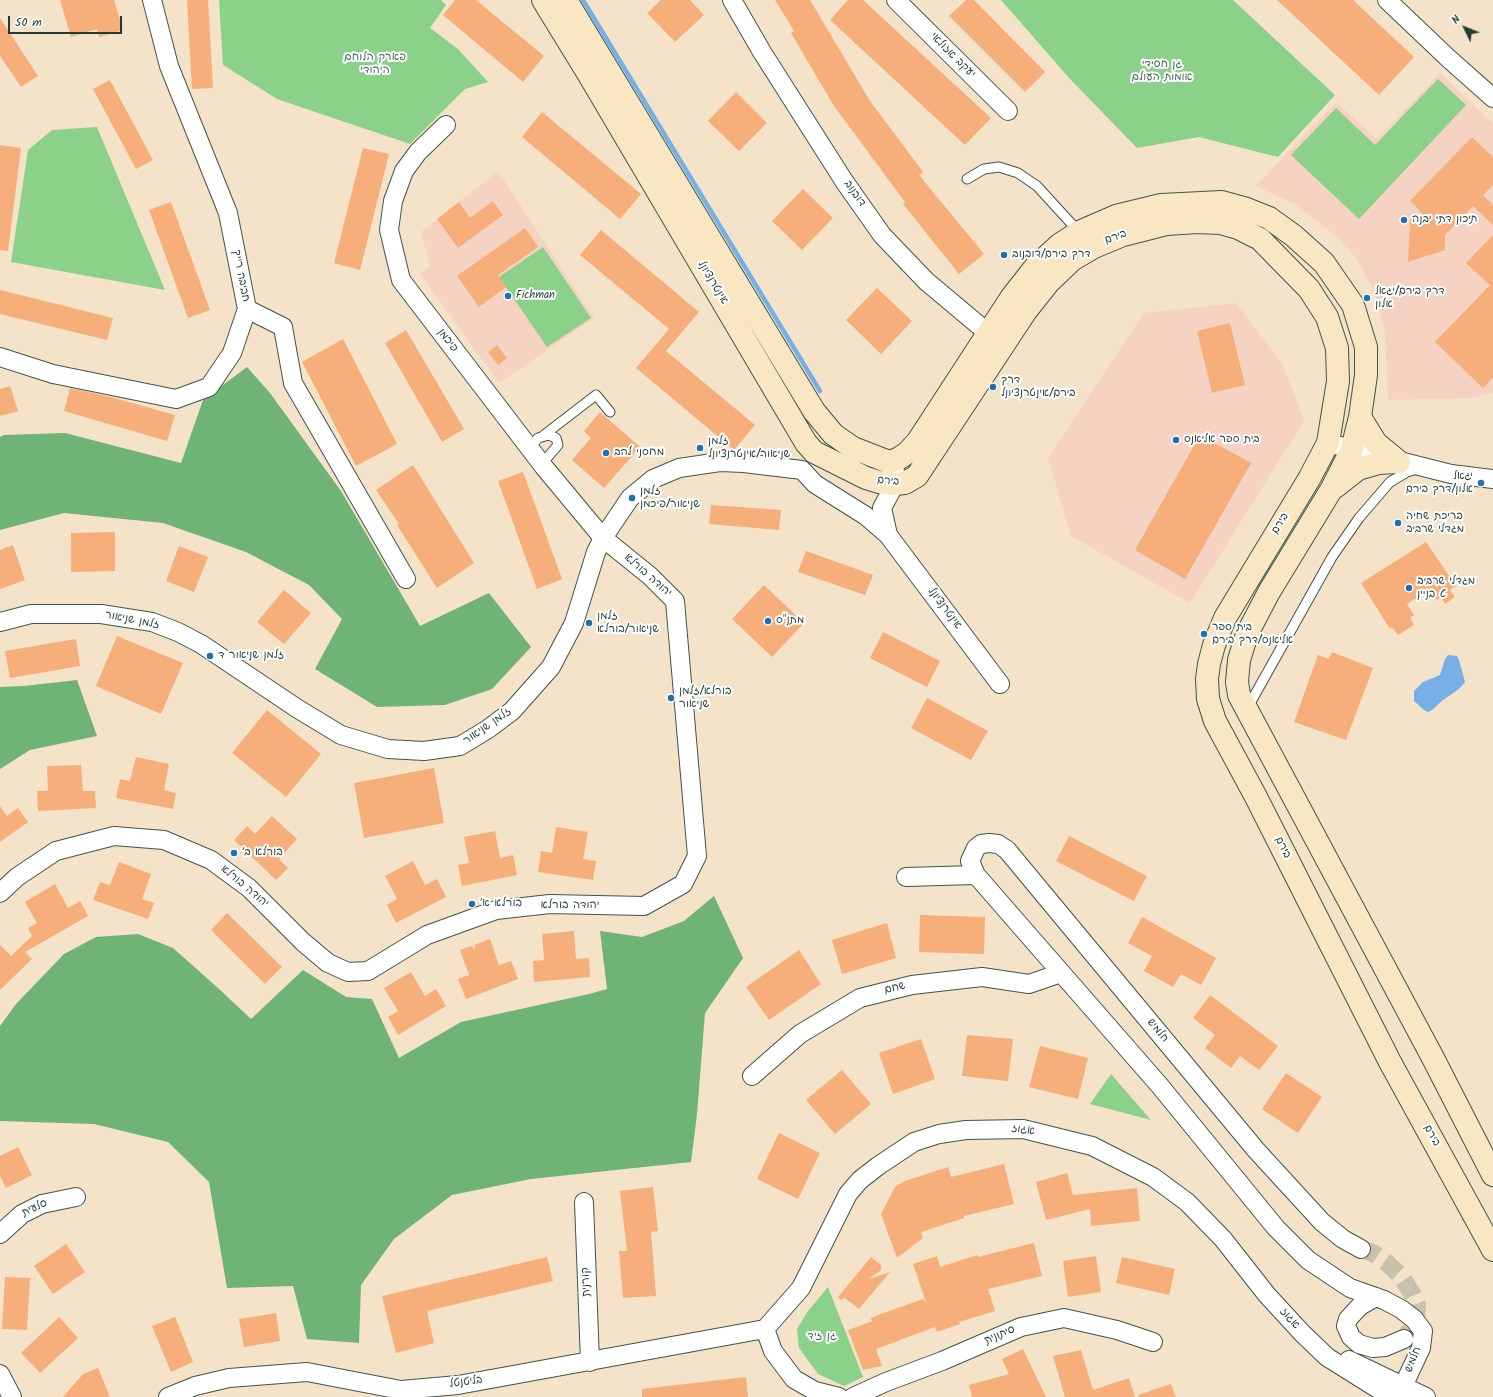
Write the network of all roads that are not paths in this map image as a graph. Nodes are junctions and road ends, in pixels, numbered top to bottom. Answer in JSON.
{"nodes":[{"id":1,"x":152,"y":0,"type":"edge"},
{"id":2,"x":543,"y":0,"type":"edge"},
{"id":3,"x":566,"y":0,"type":"edge"},
{"id":4,"x":732,"y":0,"type":"edge"},
{"id":5,"x":896,"y":0,"type":"edge"},
{"id":6,"x":1387,"y":0,"type":"edge"},
{"id":7,"x":1493,"y":98,"type":"edge"},
{"id":8,"x":1008,"y":111,"type":"dead end"},
{"id":9,"x":446,"y":125,"type":"dead end"},
{"id":10,"x":967,"y":179,"type":"dead end"},
{"id":11,"x":1079,"y":232,"type":"junction"},
{"id":12,"x":247,"y":309,"type":"junction"},
{"id":13,"x":988,"y":333,"type":"junction"},
{"id":14,"x":0,"y":357,"type":"edge"},
{"id":15,"x":990,"y":366,"type":"junction"},
{"id":16,"x":610,"y":412,"type":"dead end"},
{"id":17,"x":1360,"y":417,"type":"junction"},
{"id":18,"x":544,"y":436,"type":"junction"},
{"id":19,"x":1328,"y":443,"type":"junction"},
{"id":20,"x":853,"y":448,"type":"junction"},
{"id":21,"x":1352,"y":449,"type":"junction"},
{"id":22,"x":814,"y":452,"type":"junction"},
{"id":23,"x":539,"y":461,"type":"junction"},
{"id":24,"x":889,"y":462,"type":"junction"},
{"id":25,"x":1399,"y":462,"type":"junction"},
{"id":26,"x":1422,"y":467,"type":"junction"},
{"id":27,"x":802,"y":470,"type":"junction"},
{"id":28,"x":1493,"y":479,"type":"edge"},
{"id":29,"x":895,"y":484,"type":"junction"},
{"id":30,"x":1331,"y":490,"type":"junction"},
{"id":31,"x":882,"y":508,"type":"junction"},
{"id":32,"x":866,"y":516,"type":"junction"},
{"id":33,"x":888,"y":535,"type":"junction"},
{"id":34,"x":603,"y":538,"type":"junction"},
{"id":35,"x":406,"y":578,"type":"dead end"},
{"id":36,"x":0,"y":622,"type":"edge"},
{"id":37,"x":1000,"y":684,"type":"dead end"},
{"id":38,"x":1246,"y":710,"type":"junction"},
{"id":39,"x":976,"y":875,"type":"junction"},
{"id":40,"x":906,"y":876,"type":"dead end"},
{"id":41,"x":0,"y":893,"type":"edge"},
{"id":42,"x":1061,"y":973,"type":"junction"},
{"id":43,"x":752,"y":1076,"type":"dead end"},
{"id":44,"x":1493,"y":1175,"type":"edge"},
{"id":45,"x":76,"y":1197,"type":"dead end"},
{"id":46,"x":584,"y":1202,"type":"dead end"},
{"id":47,"x":0,"y":1234,"type":"edge"},
{"id":48,"x":1361,"y":1249,"type":"tunnel mouth"},
{"id":49,"x":1493,"y":1250,"type":"edge"},
{"id":50,"x":1376,"y":1297,"type":"junction"},
{"id":51,"x":765,"y":1329,"type":"junction"},
{"id":52,"x":1404,"y":1339,"type":"tunnel mouth"},
{"id":53,"x":1153,"y":1342,"type":"dead end"},
{"id":54,"x":590,"y":1362,"type":"junction"},
{"id":55,"x":0,"y":1374,"type":"edge"},
{"id":56,"x":1399,"y":1393,"type":"edge"},
{"id":57,"x":12,"y":1397,"type":"edge"},
{"id":58,"x":168,"y":1397,"type":"edge"},
{"id":59,"x":839,"y":1397,"type":"edge"},
{"id":60,"x":853,"y":1397,"type":"edge"},
{"id":61,"x":1426,"y":1397,"type":"edge"}],
"edges":[{"from":1,"to":12,"type":"street","name":"חביבה רייך"},
{"from":2,"to":22,"type":"street","name":"אינטרנציונל"},
{"from":3,"to":20,"type":"street","name":"אינטרנציונל"},
{"from":4,"to":13,"type":"street","name":"דובנוב"},
{"from":5,"to":8,"type":"street","name":"יעקב אזולאי"},
{"from":6,"to":7,"type":"street"},
{"from":9,"to":23,"type":"street","name":"פיכמן"},
{"from":10,"to":11,"type":"lane"},
{"from":11,"to":13,"type":"street","name":"בירם"},
{"from":11,"to":17,"type":"street","name":"בירם"},
{"from":12,"to":14,"type":"street","name":"חביבה רייך"},
{"from":12,"to":35,"type":"street"},
{"from":13,"to":15,"type":"street"},
{"from":13,"to":24,"type":"street","name":"בירם"},
{"from":15,"to":19,"type":"street","name":"בירם"},
{"from":15,"to":29,"type":"street","name":"בירם"},
{"from":16,"to":18,"type":"lane"},
{"from":17,"to":21,"type":"street","name":"בירם"},
{"from":17,"to":25,"type":"street"},
{"from":18,"to":23,"type":"lane"},
{"from":18,"to":23,"type":"lane"},
{"from":19,"to":21,"type":"street"},
{"from":19,"to":49,"type":"street","name":"בירם"},
{"from":20,"to":22,"type":"street"},
{"from":20,"to":24,"type":"street","name":"אינטרנציונל"},
{"from":21,"to":25,"type":"street"},
{"from":21,"to":30,"type":"street","name":"בירם"},
{"from":22,"to":27,"type":"street"},
{"from":22,"to":29,"type":"street","name":"בירם"},
{"from":23,"to":34,"type":"street","name":"פיכמן"},
{"from":24,"to":29,"type":"street"},
{"from":25,"to":26,"type":"street"},
{"from":25,"to":30,"type":"street"},
{"from":26,"to":28,"type":"street"},
{"from":26,"to":38,"type":"lane"},
{"from":27,"to":32,"type":"street","name":"אינטרנציונל"},
{"from":27,"to":34,"type":"street","name":"זלמן שניאור"},
{"from":29,"to":31,"type":"street"},
{"from":30,"to":38,"type":"street","name":"בירם"},
{"from":31,"to":32,"type":"street"},
{"from":31,"to":33,"type":"street","name":"אינטרנציונל"},
{"from":32,"to":33,"type":"street","name":"אינטרנציונל"},
{"from":33,"to":37,"type":"street","name":"אינטרנציונל"},
{"from":34,"to":36,"type":"street","name":"זלמן שניאור"},
{"from":34,"to":41,"type":"street","name":"יהודה בורלא"},
{"from":38,"to":44,"type":"street","name":"בירם"},
{"from":39,"to":40,"type":"street"},
{"from":39,"to":42,"type":"street","name":"חלמיש"},
{"from":39,"to":48,"type":"street","name":"חלמיש"},
{"from":42,"to":43,"type":"street","name":"שחם"},
{"from":42,"to":50,"type":"street","name":"חלמיש"},
{"from":45,"to":47,"type":"street","name":"סלעית"},
{"from":46,"to":54,"type":"street","name":"קורנית"},
{"from":50,"to":52,"type":"street","name":"חלמיש"},
{"from":50,"to":56,"type":"street","name":"חלמיש"},
{"from":51,"to":54,"type":"street","name":"בליטנטל"},
{"from":51,"to":56,"type":"street","name":"אגוז"},
{"from":51,"to":59,"type":"street"},
{"from":53,"to":60,"type":"street","name":"סיתונית"},
{"from":54,"to":58,"type":"street","name":"בליטנטל"},
{"from":55,"to":57,"type":"street"},
{"from":56,"to":61,"type":"street","name":"אגוז"}]}
